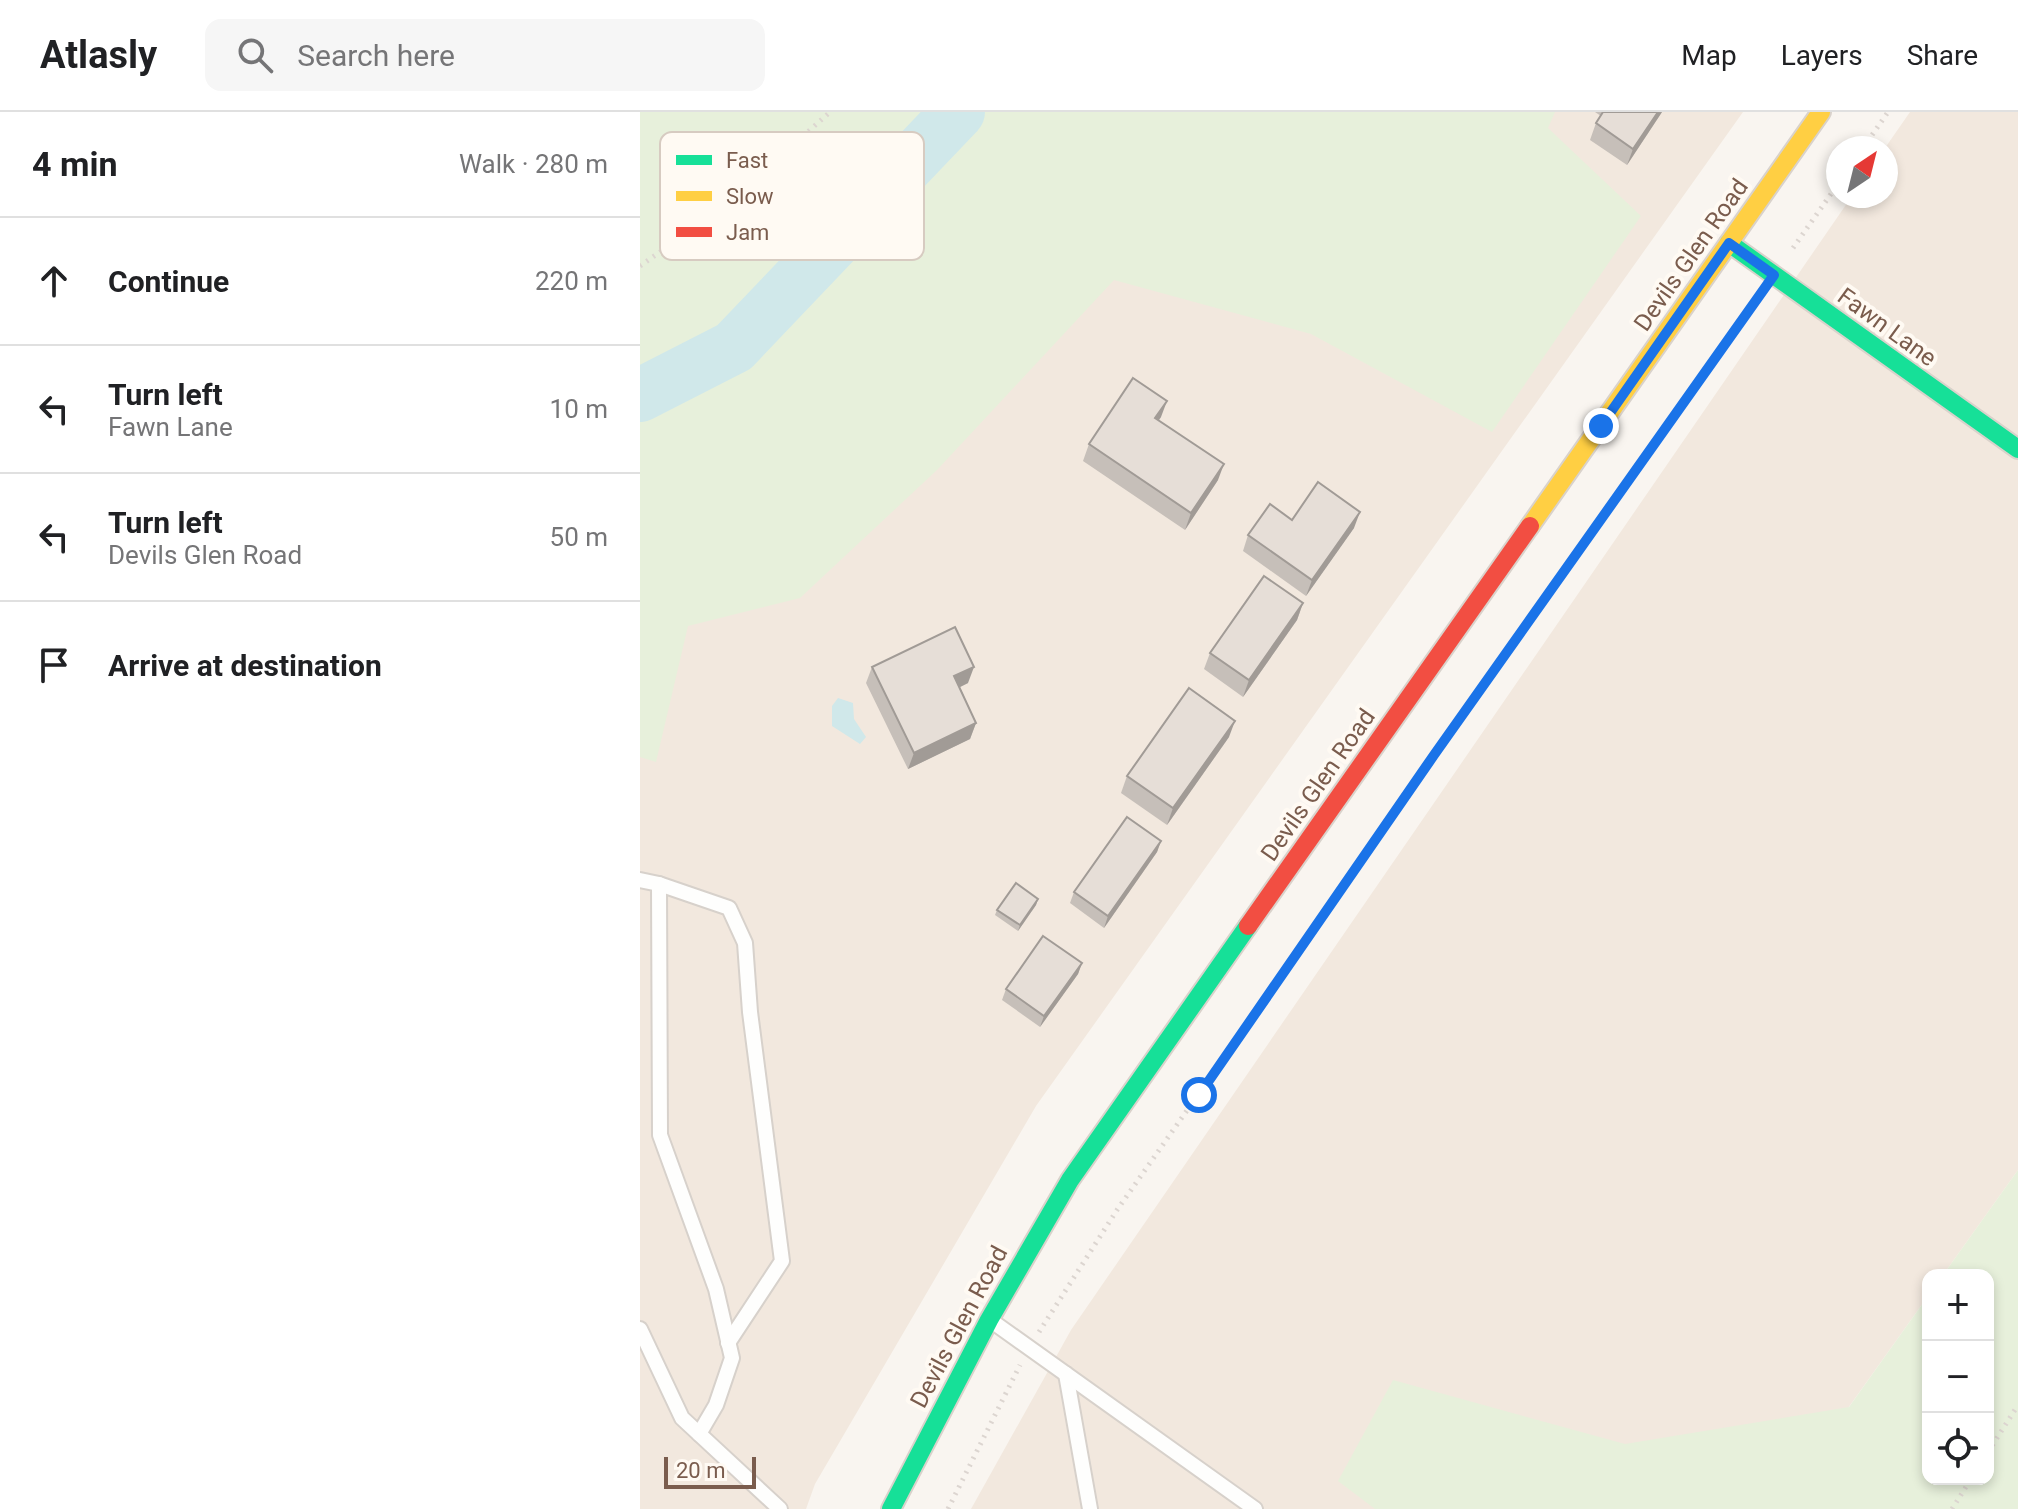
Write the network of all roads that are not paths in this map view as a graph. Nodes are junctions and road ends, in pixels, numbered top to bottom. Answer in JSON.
{"nodes":[{"id":1,"x":1821,"y":112,"type":"edge"},
{"id":2,"x":1729,"y":243,"type":"junction"},
{"id":3,"x":2018,"y":449,"type":"edge"},
{"id":4,"x":640,"y":880,"type":"edge"},
{"id":5,"x":659,"y":884,"type":"junction"},
{"id":6,"x":989,"y":1320,"type":"junction"},
{"id":7,"x":640,"y":1329,"type":"edge"},
{"id":8,"x":728,"y":1343,"type":"junction"},
{"id":9,"x":1066,"y":1374,"type":"junction"},
{"id":10,"x":699,"y":1434,"type":"junction"},
{"id":11,"x":780,"y":1509,"type":"edge"},
{"id":12,"x":891,"y":1509,"type":"edge"},
{"id":13,"x":1090,"y":1509,"type":"edge"},
{"id":14,"x":1255,"y":1509,"type":"edge"}],
"edges":[{"from":1,"to":2,"type":"main road","name":"Devils Glen Road"},
{"from":2,"to":3,"type":"main road","name":"Fawn Lane"},
{"from":2,"to":6,"type":"main road","name":"Devils Glen Road"},
{"from":4,"to":5,"type":"lane"},
{"from":5,"to":8,"type":"lane"},
{"from":5,"to":8,"type":"lane"},
{"from":6,"to":9,"type":"lane"},
{"from":6,"to":12,"type":"main road","name":"Devils Glen Road"},
{"from":7,"to":10,"type":"lane"},
{"from":8,"to":10,"type":"lane"},
{"from":9,"to":13,"type":"lane"},
{"from":9,"to":14,"type":"lane"},
{"from":10,"to":11,"type":"lane"}]}
